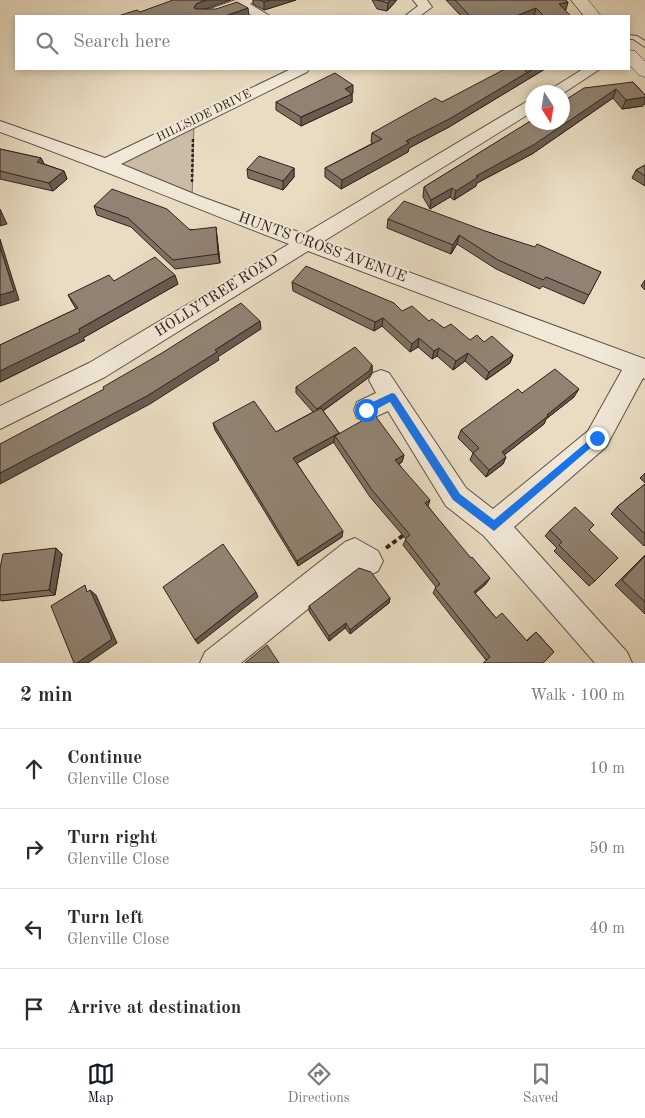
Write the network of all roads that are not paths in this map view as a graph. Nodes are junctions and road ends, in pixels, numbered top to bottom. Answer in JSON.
{"nodes":[{"id":1,"x":420,"y":0,"type":"edge"},
{"id":2,"x":579,"y":0,"type":"edge"},
{"id":3,"x":244,"y":2,"type":"edge"},
{"id":4,"x":207,"y":15,"type":"edge"},
{"id":5,"x":262,"y":15,"type":"edge"},
{"id":6,"x":413,"y":15,"type":"edge"},
{"id":7,"x":592,"y":15,"type":"edge"},
{"id":8,"x":630,"y":37,"type":"edge"},
{"id":9,"x":645,"y":46,"type":"edge"},
{"id":10,"x":630,"y":57,"type":"edge"},
{"id":11,"x":300,"y":70,"type":"edge"},
{"id":12,"x":591,"y":70,"type":"edge"},
{"id":13,"x":645,"y":71,"type":"edge"},
{"id":14,"x":566,"y":85,"type":"edge"},
{"id":15,"x":525,"y":109,"type":"edge"},
{"id":16,"x":0,"y":126,"type":"edge"},
{"id":17,"x":106,"y":164,"type":"junction"},
{"id":18,"x":306,"y":242,"type":"junction"},
{"id":19,"x":641,"y":367,"type":"edge"},
{"id":20,"x":366,"y":410,"type":"dead end"},
{"id":21,"x":0,"y":418,"type":"edge"},
{"id":22,"x":494,"y":526,"type":"junction"},
{"id":23,"x":368,"y":561,"type":"road end"},
{"id":24,"x":216,"y":663,"type":"edge"},
{"id":25,"x":616,"y":663,"type":"edge"}],
"edges":[{"from":1,"to":6,"type":"street"},
{"from":2,"to":7,"type":"main road"},
{"from":3,"to":4,"type":"street"},
{"from":3,"to":5,"type":"street"},
{"from":8,"to":9,"type":"lane"},
{"from":10,"to":13,"type":"main road"},
{"from":11,"to":17,"type":"street","name":"HILLSIDE DRIVE"},
{"from":12,"to":14,"type":"street"},
{"from":15,"to":18,"type":"street","name":"HOLLYTREE ROAD"},
{"from":16,"to":17,"type":"street","name":"HUNTS CROSS AVENUE"},
{"from":17,"to":18,"type":"street","name":"HUNTS CROSS AVENUE"},
{"from":18,"to":19,"type":"street","name":"HUNTS CROSS AVENUE"},
{"from":18,"to":21,"type":"street","name":"HOLLYTREE ROAD"},
{"from":19,"to":22,"type":"street"},
{"from":20,"to":22,"type":"street"},
{"from":22,"to":25,"type":"street"},
{"from":23,"to":24,"type":"street"}]}
